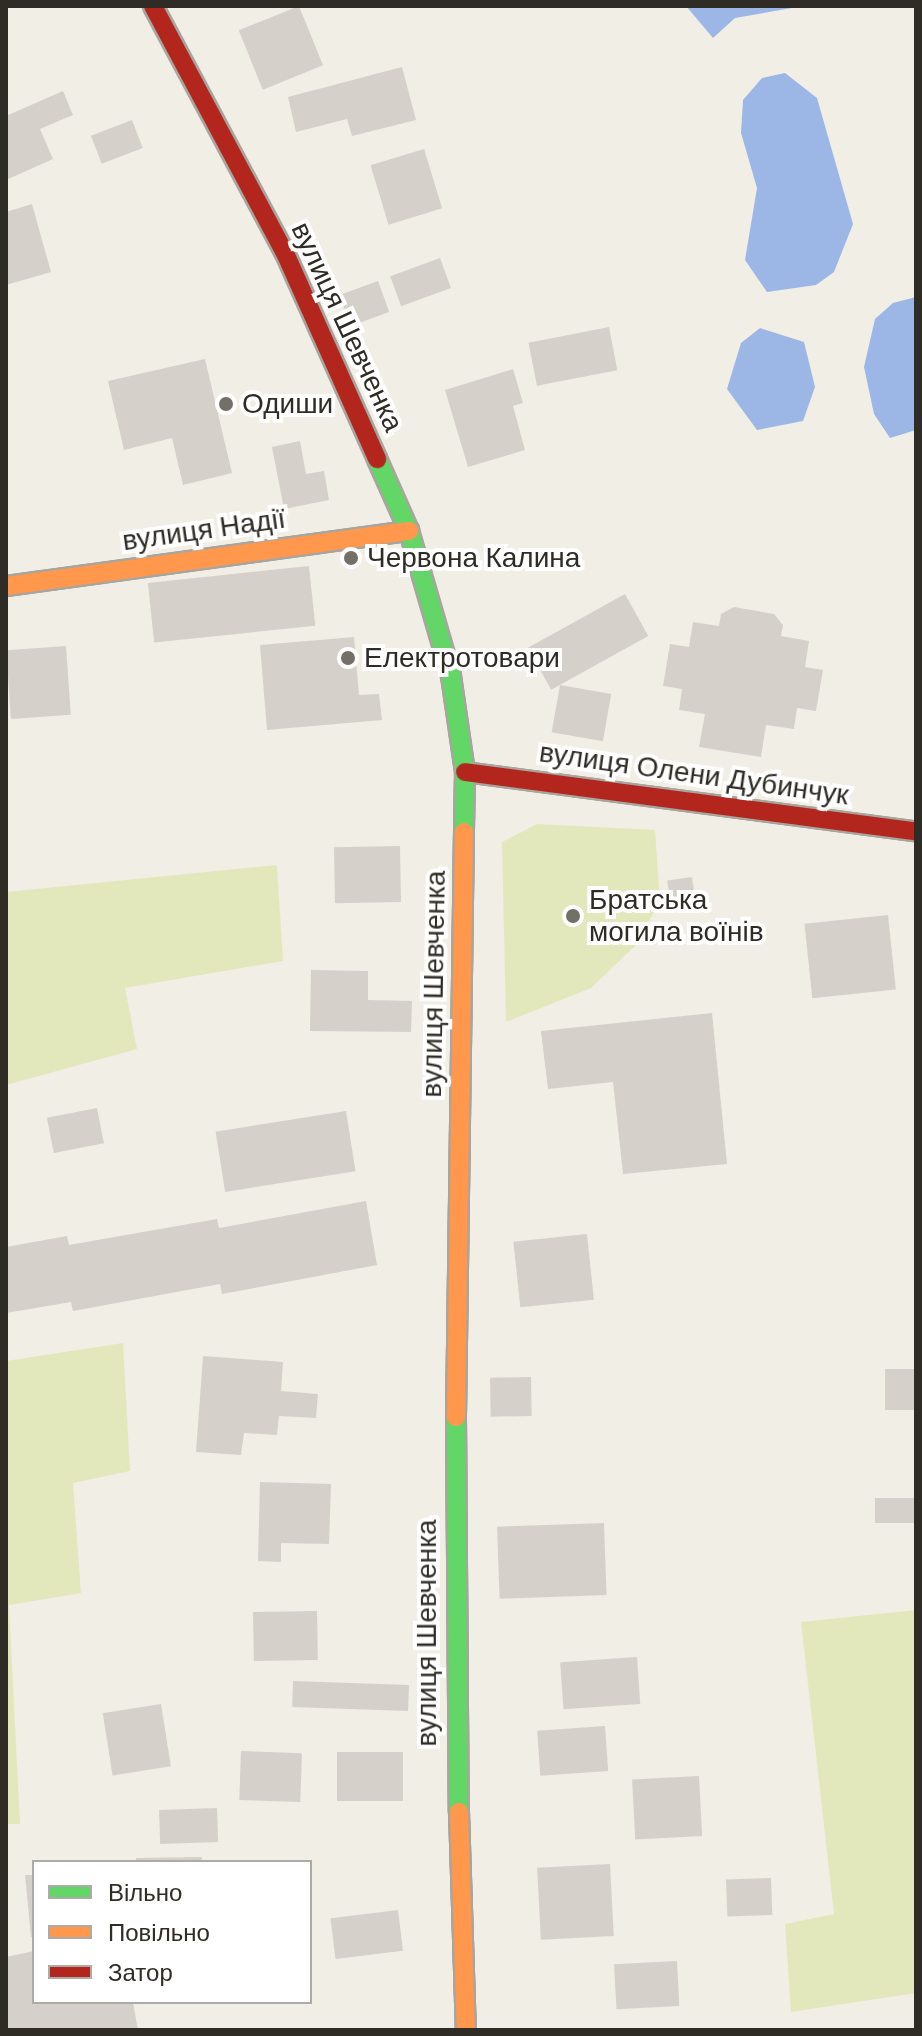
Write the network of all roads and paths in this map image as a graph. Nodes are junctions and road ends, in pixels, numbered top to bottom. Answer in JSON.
{"nodes":[{"id":1,"x":153,"y":6,"type":"edge"},
{"id":2,"x":409,"y":531,"type":"junction"},
{"id":3,"x":6,"y":586,"type":"edge"},
{"id":4,"x":465,"y":772,"type":"junction"},
{"id":5,"x":916,"y":831,"type":"edge"},
{"id":6,"x":466,"y":2030,"type":"edge"}],
"edges":[{"from":1,"to":2,"type":"main road","name":"вулиця Шевченка"},
{"from":2,"to":3,"type":"main road","name":"вулиця Надії"},
{"from":2,"to":4,"type":"main road","name":"вулиця Шевченка"},
{"from":4,"to":5,"type":"main road","name":"вулиця Олени Дубинчук"},
{"from":4,"to":6,"type":"main road","name":"вулиця Шевченка"}]}
